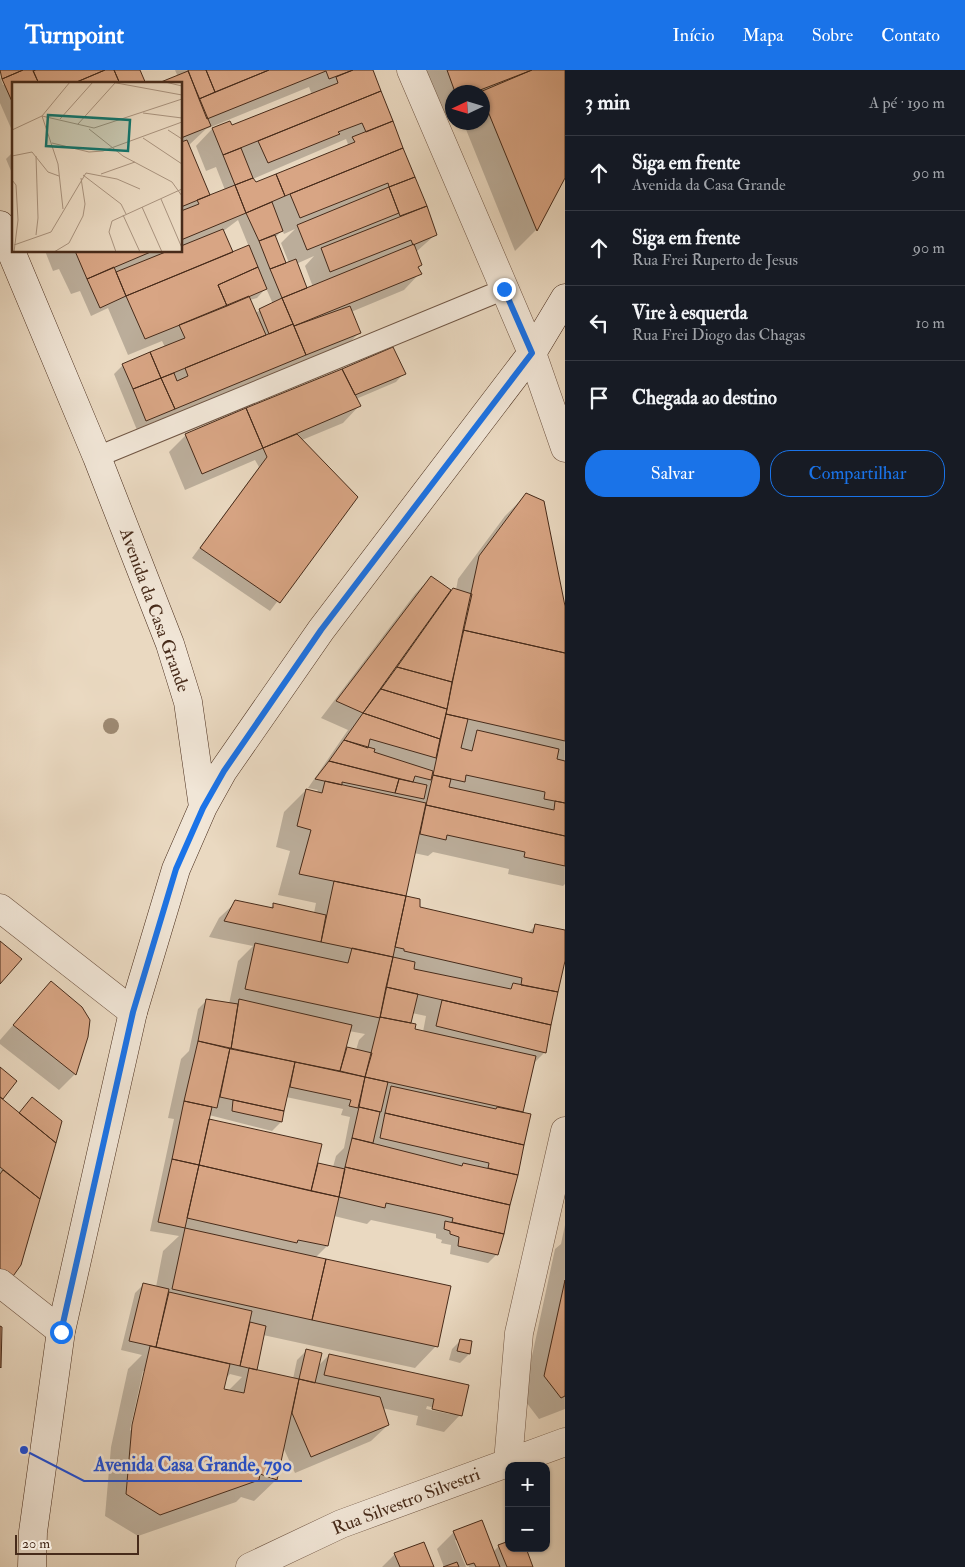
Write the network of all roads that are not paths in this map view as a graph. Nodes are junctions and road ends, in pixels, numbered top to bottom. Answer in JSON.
{"nodes":[{"id":1,"x":411,"y":70,"type":"edge"},
{"id":2,"x":0,"y":225,"type":"edge"},
{"id":3,"x":504,"y":289,"type":"junction"},
{"id":4,"x":565,"y":298,"type":"edge"},
{"id":5,"x":532,"y":353,"type":"junction"},
{"id":6,"x":565,"y":448,"type":"edge"},
{"id":7,"x":97,"y":457,"type":"junction"},
{"id":8,"x":203,"y":808,"type":"junction"},
{"id":9,"x":0,"y":908,"type":"edge"},
{"id":10,"x":133,"y":1012,"type":"junction"},
{"id":11,"x":565,"y":1131,"type":"edge"},
{"id":12,"x":0,"y":1283,"type":"edge"},
{"id":13,"x":61,"y":1332,"type":"junction"},
{"id":14,"x":565,"y":1442,"type":"edge"},
{"id":15,"x":508,"y":1462,"type":"joint"},
{"id":16,"x":505,"y":1463,"type":"edge"},
{"id":17,"x":32,"y":1567,"type":"edge"},
{"id":18,"x":250,"y":1567,"type":"edge"}],
"edges":[{"from":1,"to":3,"type":"street"},
{"from":2,"to":7,"type":"street","name":"Avenida da Casa Grande"},
{"from":3,"to":5,"type":"street"},
{"from":3,"to":7,"type":"lane"},
{"from":4,"to":5,"type":"street"},
{"from":5,"to":6,"type":"street"},
{"from":5,"to":8,"type":"street"},
{"from":7,"to":8,"type":"street","name":"Avenida da Casa Grande"},
{"from":8,"to":10,"type":"street"},
{"from":9,"to":10,"type":"street"},
{"from":10,"to":13,"type":"street"},
{"from":11,"to":15,"type":"street"},
{"from":12,"to":13,"type":"street"},
{"from":13,"to":17,"type":"street"},
{"from":14,"to":15,"type":"street","name":"Rua Silvestro Silvestri"},
{"from":16,"to":18,"type":"street","name":"Rua Silvestro Silvestri"}]}
